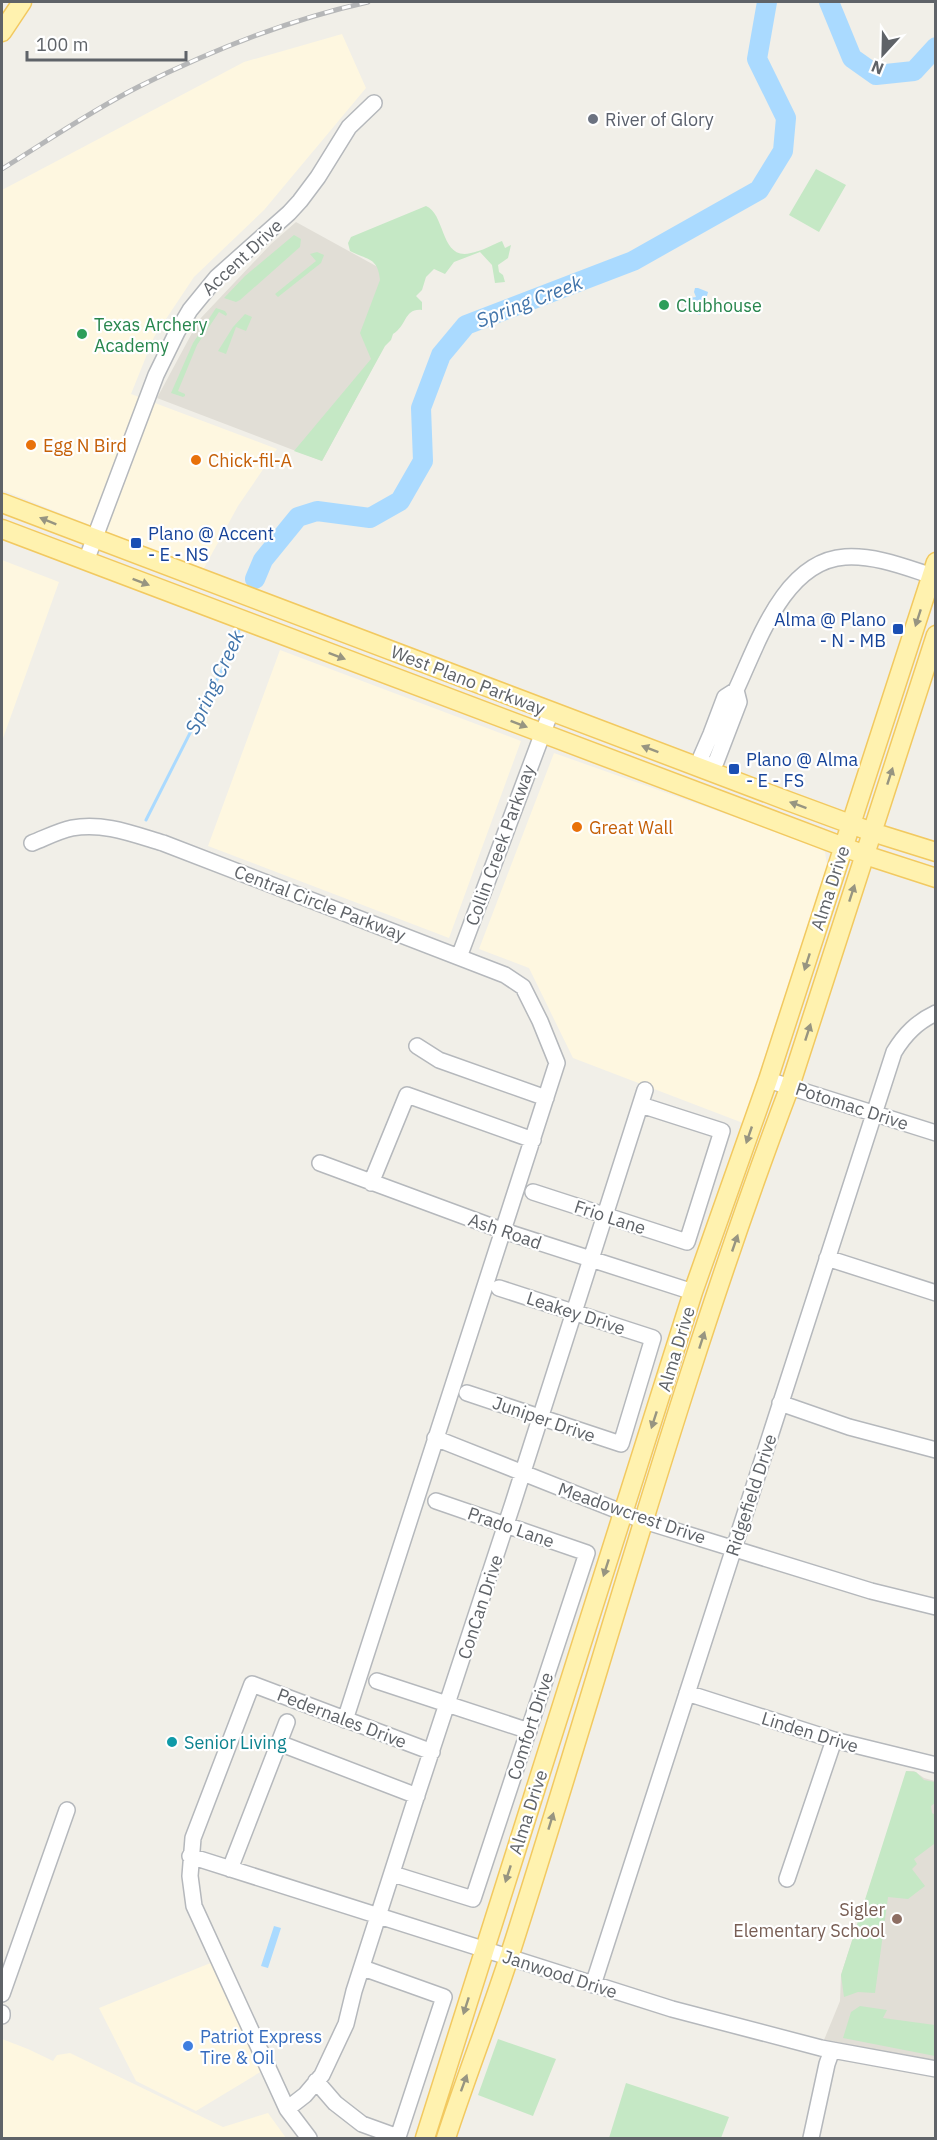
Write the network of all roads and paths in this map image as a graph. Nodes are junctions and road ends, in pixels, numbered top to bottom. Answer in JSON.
{"nodes":[{"id":1,"x":22,"y":2,"type":"edge"},
{"id":2,"x":2,"y":32,"type":"edge"},
{"id":3,"x":374,"y":103,"type":"dead end"},
{"id":4,"x":2,"y":503,"type":"edge"},
{"id":5,"x":2,"y":529,"type":"edge"},
{"id":6,"x":94,"y":539,"type":"junction"},
{"id":7,"x":86,"y":561,"type":"junction"},
{"id":8,"x":934,"y":572,"type":"edge"},
{"id":9,"x":308,"y":620,"type":"junction"},
{"id":10,"x":936,"y":635,"type":"edge"},
{"id":11,"x":301,"y":642,"type":"junction"},
{"id":12,"x":551,"y":711,"type":"junction"},
{"id":13,"x":543,"y":733,"type":"junction"},
{"id":14,"x":704,"y":769,"type":"junction"},
{"id":15,"x":696,"y":791,"type":"junction"},
{"id":16,"x":850,"y":824,"type":"junction"},
{"id":17,"x":872,"y":832,"type":"junction"},
{"id":18,"x":32,"y":843,"type":"dead end"},
{"id":19,"x":843,"y":847,"type":"junction"},
{"id":20,"x":936,"y":852,"type":"edge"},
{"id":21,"x":865,"y":855,"type":"junction"},
{"id":22,"x":936,"y":878,"type":"edge"},
{"id":23,"x":459,"y":957,"type":"junction"},
{"id":24,"x":931,"y":1015,"type":"edge"},
{"id":25,"x":417,"y":1046,"type":"dead end"},
{"id":26,"x":768,"y":1080,"type":"junction"},
{"id":27,"x":790,"y":1086,"type":"junction"},
{"id":28,"x":546,"y":1098,"type":"junction"},
{"id":29,"x":874,"y":1113,"type":"junction"},
{"id":30,"x":936,"y":1133,"type":"edge"},
{"id":31,"x":533,"y":1140,"type":"junction"},
{"id":32,"x":320,"y":1163,"type":"dead end"},
{"id":33,"x":371,"y":1183,"type":"junction"},
{"id":34,"x":533,"y":1192,"type":"dead end"},
{"id":35,"x":605,"y":1216,"type":"junction"},
{"id":36,"x":504,"y":1231,"type":"junction"},
{"id":37,"x":687,"y":1242,"type":"joint"},
{"id":38,"x":827,"y":1258,"type":"junction"},
{"id":39,"x":591,"y":1260,"type":"junction"},
{"id":40,"x":499,"y":1288,"type":"dead end"},
{"id":41,"x":693,"y":1292,"type":"junction"},
{"id":42,"x":936,"y":1293,"type":"edge"},
{"id":43,"x":575,"y":1312,"type":"junction"},
{"id":44,"x":467,"y":1393,"type":"dead end"},
{"id":45,"x":780,"y":1403,"type":"junction"},
{"id":46,"x":541,"y":1419,"type":"junction"},
{"id":47,"x":435,"y":1438,"type":"junction"},
{"id":48,"x":621,"y":1444,"type":"joint"},
{"id":49,"x":936,"y":1450,"type":"edge"},
{"id":50,"x":523,"y":1473,"type":"junction"},
{"id":51,"x":436,"y":1501,"type":"dead end"},
{"id":52,"x":624,"y":1513,"type":"junction"},
{"id":53,"x":644,"y":1521,"type":"junction"},
{"id":54,"x":506,"y":1525,"type":"junction"},
{"id":55,"x":734,"y":1548,"type":"junction"},
{"id":56,"x":587,"y":1553,"type":"joint"},
{"id":57,"x":936,"y":1607,"type":"edge"},
{"id":58,"x":377,"y":1681,"type":"dead end"},
{"id":59,"x":687,"y":1693,"type":"junction"},
{"id":60,"x":448,"y":1704,"type":"junction"},
{"id":61,"x":345,"y":1720,"type":"junction"},
{"id":62,"x":287,"y":1722,"type":"dead end"},
{"id":63,"x":528,"y":1731,"type":"junction"},
{"id":64,"x":834,"y":1740,"type":"junction"},
{"id":65,"x":279,"y":1743,"type":"junction"},
{"id":66,"x":432,"y":1752,"type":"junction"},
{"id":67,"x":936,"y":1765,"type":"edge"},
{"id":68,"x":417,"y":1796,"type":"junction"},
{"id":69,"x":67,"y":1810,"type":"dead end"},
{"id":70,"x":190,"y":1856,"type":"junction"},
{"id":71,"x":230,"y":1869,"type":"junction"},
{"id":72,"x":393,"y":1874,"type":"junction"},
{"id":73,"x":787,"y":1879,"type":"dead end"},
{"id":74,"x":378,"y":1917,"type":"junction"},
{"id":75,"x":484,"y":1950,"type":"junction"},
{"id":76,"x":509,"y":1957,"type":"junction"},
{"id":77,"x":363,"y":1968,"type":"junction"},
{"id":78,"x":593,"y":1985,"type":"junction"},
{"id":79,"x":2,"y":1994,"type":"edge"},
{"id":80,"x":832,"y":2050,"type":"junction"},
{"id":81,"x":936,"y":2069,"type":"edge"},
{"id":82,"x":316,"y":2082,"type":"junction"},
{"id":83,"x":287,"y":2109,"type":"junction"},
{"id":84,"x":398,"y":2137,"type":"edge"},
{"id":85,"x":309,"y":2139,"type":"edge"},
{"id":86,"x":425,"y":2139,"type":"edge"},
{"id":87,"x":446,"y":2139,"type":"edge"},
{"id":88,"x":811,"y":2139,"type":"edge"}],
"edges":[{"from":1,"to":2,"type":"main road"},
{"from":3,"to":6,"type":"street","name":"Accent Drive"},
{"from":6,"to":4,"type":"main road","name":"West Plano Parkway","one_way":true},
{"from":5,"to":7,"type":"main road","name":"West Plano Parkway"},
{"from":6,"to":7,"type":"street","name":"Accent Drive"},
{"from":6,"to":9,"type":"main road","name":"West Plano Parkway"},
{"from":7,"to":11,"type":"main road","name":"West Plano Parkway","one_way":true},
{"from":8,"to":14,"type":"street"},
{"from":8,"to":16,"type":"main road","name":"Alma Drive","one_way":true},
{"from":9,"to":11,"type":"main road"},
{"from":9,"to":12,"type":"main road","name":"West Plano Parkway"},
{"from":17,"to":10,"type":"main road","name":"Alma Drive","one_way":true},
{"from":11,"to":13,"type":"main road","name":"West Plano Parkway","one_way":true},
{"from":12,"to":13,"type":"street","name":"Collin Creek Parkway"},
{"from":14,"to":12,"type":"main road","name":"West Plano Parkway","one_way":true},
{"from":13,"to":15,"type":"main road","name":"West Plano Parkway"},
{"from":13,"to":23,"type":"street","name":"Collin Creek Parkway"},
{"from":14,"to":15,"type":"street"},
{"from":16,"to":14,"type":"main road","name":"West Plano Parkway","one_way":true},
{"from":15,"to":19,"type":"main road","name":"West Plano Parkway"},
{"from":16,"to":17,"type":"main road","name":"West Plano Parkway"},
{"from":16,"to":19,"type":"main road","name":"Alma Drive"},
{"from":17,"to":20,"type":"main road","name":"West Plano Parkway"},
{"from":17,"to":21,"type":"main road","name":"Alma Drive"},
{"from":18,"to":23,"type":"street","name":"Central Circle Parkway"},
{"from":19,"to":21,"type":"main road","name":"West Plano Parkway"},
{"from":19,"to":26,"type":"main road","name":"Alma Drive","one_way":true},
{"from":21,"to":22,"type":"main road","name":"West Plano Parkway"},
{"from":27,"to":21,"type":"main road","name":"Alma Drive","one_way":true},
{"from":23,"to":28,"type":"street","name":"Central Circle Parkway"},
{"from":24,"to":29,"type":"street","name":"Ridgefield Drive"},
{"from":25,"to":28,"type":"street"},
{"from":26,"to":27,"type":"street","name":"Potomac Drive"},
{"from":26,"to":41,"type":"main road","name":"Alma Drive","one_way":true},
{"from":27,"to":29,"type":"street","name":"Potomac Drive"},
{"from":53,"to":27,"type":"main road","name":"Alma Drive","one_way":true},
{"from":28,"to":31,"type":"street"},
{"from":29,"to":30,"type":"street","name":"Potomac Drive"},
{"from":29,"to":38,"type":"street","name":"Ridgefield Drive"},
{"from":31,"to":33,"type":"street"},
{"from":31,"to":36,"type":"street"},
{"from":32,"to":33,"type":"street","name":"Ash Road"},
{"from":33,"to":36,"type":"street","name":"Ash Road"},
{"from":34,"to":35,"type":"street","name":"Frio Lane"},
{"from":35,"to":37,"type":"street","name":"Frio Lane"},
{"from":35,"to":37,"type":"street","name":"ConCan Drive"},
{"from":35,"to":39,"type":"street","name":"ConCan Drive"},
{"from":36,"to":39,"type":"street","name":"Ash Road"},
{"from":36,"to":47,"type":"street"},
{"from":38,"to":42,"type":"street"},
{"from":38,"to":45,"type":"street","name":"Ridgefield Drive"},
{"from":39,"to":41,"type":"street","name":"Ash Road"},
{"from":39,"to":43,"type":"street","name":"ConCan Drive"},
{"from":40,"to":43,"type":"street","name":"Leakey Drive"},
{"from":41,"to":52,"type":"main road","name":"Alma Drive","one_way":true},
{"from":43,"to":46,"type":"street","name":"ConCan Drive"},
{"from":43,"to":48,"type":"street","name":"Leakey Drive"},
{"from":44,"to":46,"type":"street","name":"Juniper Drive"},
{"from":45,"to":49,"type":"street"},
{"from":45,"to":55,"type":"street","name":"Ridgefield Drive"},
{"from":46,"to":48,"type":"street","name":"Juniper Drive"},
{"from":46,"to":50,"type":"street","name":"ConCan Drive"},
{"from":47,"to":50,"type":"street","name":"Meadowcrest Drive"},
{"from":47,"to":61,"type":"street"},
{"from":50,"to":52,"type":"street","name":"Meadowcrest Drive"},
{"from":50,"to":54,"type":"street","name":"ConCan Drive"},
{"from":51,"to":54,"type":"street","name":"Prado Lane"},
{"from":52,"to":53,"type":"street","name":"Meadowcrest Drive"},
{"from":52,"to":75,"type":"main road","name":"Alma Drive","one_way":true},
{"from":53,"to":55,"type":"street","name":"Meadowcrest Drive"},
{"from":76,"to":53,"type":"main road","name":"Alma Drive","one_way":true},
{"from":54,"to":56,"type":"street","name":"Prado Lane"},
{"from":54,"to":60,"type":"street","name":"ConCan Drive"},
{"from":55,"to":57,"type":"street","name":"Meadowcrest Drive"},
{"from":55,"to":59,"type":"street","name":"Ridgefield Drive"},
{"from":56,"to":63,"type":"street","name":"Comfort Drive"},
{"from":58,"to":60,"type":"street"},
{"from":59,"to":64,"type":"street","name":"Linden Drive"},
{"from":59,"to":78,"type":"street","name":"Ridgefield Drive"},
{"from":60,"to":63,"type":"street"},
{"from":60,"to":66,"type":"street","name":"ConCan Drive"},
{"from":61,"to":66,"type":"street","name":"Pedernales Drive"},
{"from":61,"to":70,"type":"street","name":"Pedernales Drive"},
{"from":62,"to":65,"type":"street"},
{"from":63,"to":72,"type":"street","name":"Comfort Drive"},
{"from":64,"to":67,"type":"street","name":"Linden Drive"},
{"from":64,"to":73,"type":"street"},
{"from":65,"to":68,"type":"street"},
{"from":65,"to":71,"type":"street"},
{"from":66,"to":68,"type":"street","name":"ConCan Drive"},
{"from":68,"to":72,"type":"street","name":"ConCan Drive"},
{"from":69,"to":79,"type":"street"},
{"from":70,"to":71,"type":"street","name":"Janwood Drive"},
{"from":70,"to":83,"type":"street"},
{"from":71,"to":74,"type":"street","name":"Janwood Drive"},
{"from":72,"to":74,"type":"street","name":"ConCan Drive"},
{"from":74,"to":75,"type":"street","name":"Janwood Drive"},
{"from":74,"to":77,"type":"street","name":"ConCan Drive"},
{"from":75,"to":76,"type":"street","name":"Janwood Drive"},
{"from":75,"to":86,"type":"main road","name":"Alma Drive","one_way":true},
{"from":76,"to":78,"type":"street","name":"Janwood Drive"},
{"from":87,"to":76,"type":"main road","name":"Alma Drive","one_way":true},
{"from":77,"to":82,"type":"street","name":"ConCan Drive"},
{"from":77,"to":84,"type":"street"},
{"from":78,"to":80,"type":"street","name":"Janwood Drive"},
{"from":80,"to":81,"type":"street","name":"Janwood Drive"},
{"from":80,"to":88,"type":"street"},
{"from":82,"to":83,"type":"street","name":"ConCan Drive"},
{"from":82,"to":84,"type":"street"},
{"from":83,"to":85,"type":"street"}]}
